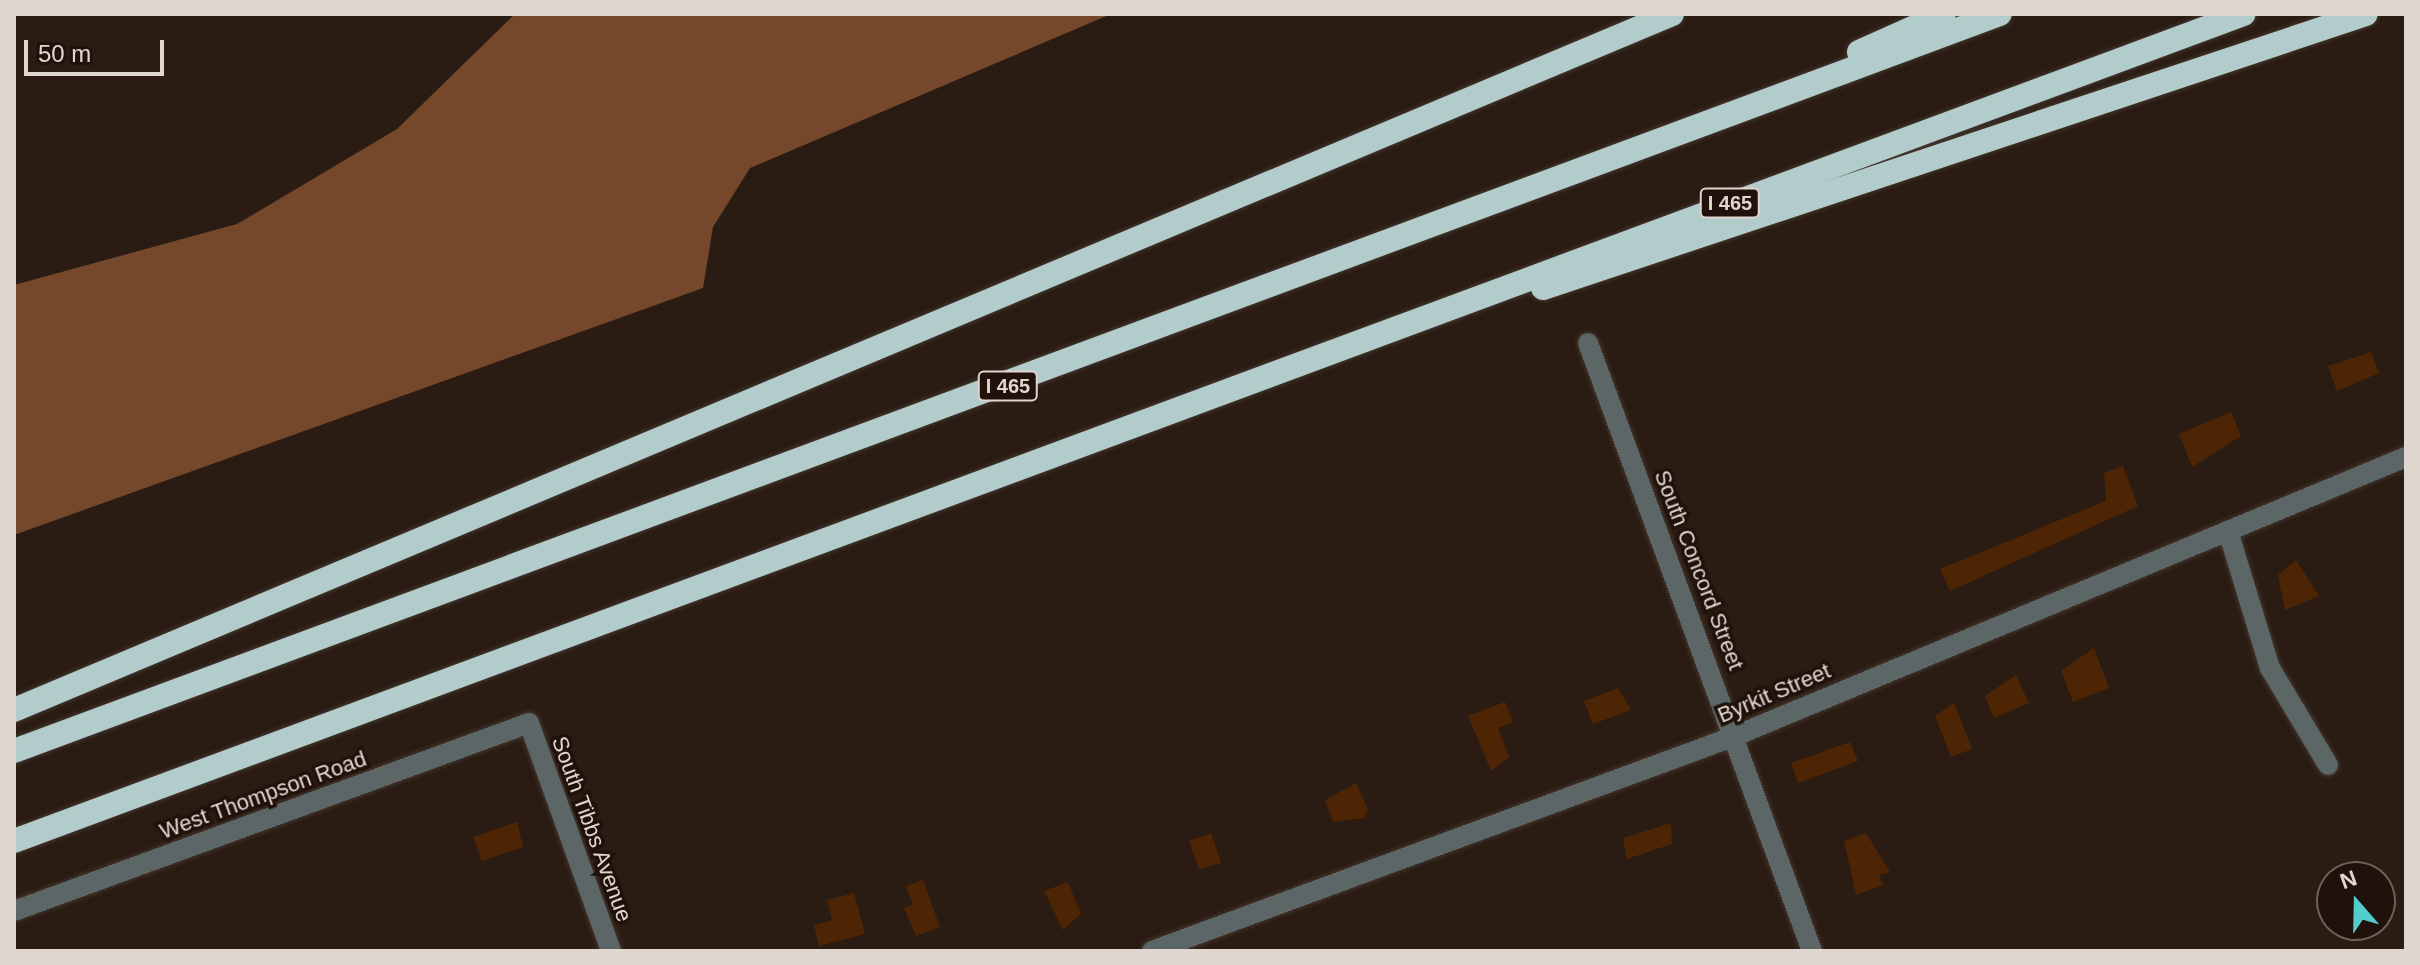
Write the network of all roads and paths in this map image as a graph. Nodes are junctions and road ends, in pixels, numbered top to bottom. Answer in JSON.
{"nodes":[{"id":1,"x":1672,"y":14,"type":"edge"},
{"id":2,"x":1944,"y":14,"type":"edge"},
{"id":3,"x":2000,"y":14,"type":"edge"},
{"id":4,"x":2244,"y":14,"type":"edge"},
{"id":5,"x":2366,"y":14,"type":"edge"},
{"id":6,"x":1625,"y":158,"type":"junction"},
{"id":7,"x":1588,"y":343,"type":"dead end"},
{"id":8,"x":1216,"y":391,"type":"junction"},
{"id":9,"x":2406,"y":457,"type":"edge"},
{"id":10,"x":2228,"y":531,"type":"junction"},
{"id":11,"x":14,"y":710,"type":"edge"},
{"id":12,"x":529,"y":723,"type":"joint"},
{"id":13,"x":1735,"y":736,"type":"junction"},
{"id":14,"x":14,"y":751,"type":"edge"},
{"id":15,"x":2328,"y":765,"type":"dead end"},
{"id":16,"x":14,"y":841,"type":"edge"},
{"id":17,"x":14,"y":911,"type":"edge"},
{"id":18,"x":611,"y":951,"type":"edge"},
{"id":19,"x":1152,"y":951,"type":"edge"},
{"id":20,"x":1812,"y":951,"type":"edge"}],
"edges":[{"from":1,"to":11,"type":"highway"},
{"from":2,"to":6,"type":"highway"},
{"from":3,"to":6,"type":"highway","number":"I 465"},
{"from":4,"to":8,"type":"highway","number":"I 465"},
{"from":5,"to":8,"type":"highway"},
{"from":6,"to":14,"type":"highway","number":"I 465"},
{"from":7,"to":13,"type":"street","name":"South Concord Street"},
{"from":8,"to":16,"type":"highway","number":"I 465"},
{"from":9,"to":10,"type":"street","name":"Byrkit Street"},
{"from":10,"to":13,"type":"street","name":"Byrkit Street"},
{"from":10,"to":15,"type":"street"},
{"from":12,"to":17,"type":"street","name":"West Thompson Road"},
{"from":12,"to":18,"type":"street","name":"South Tibbs Avenue"},
{"from":13,"to":19,"type":"street","name":"Byrkit Street"},
{"from":13,"to":20,"type":"street","name":"South Concord Street"}]}
